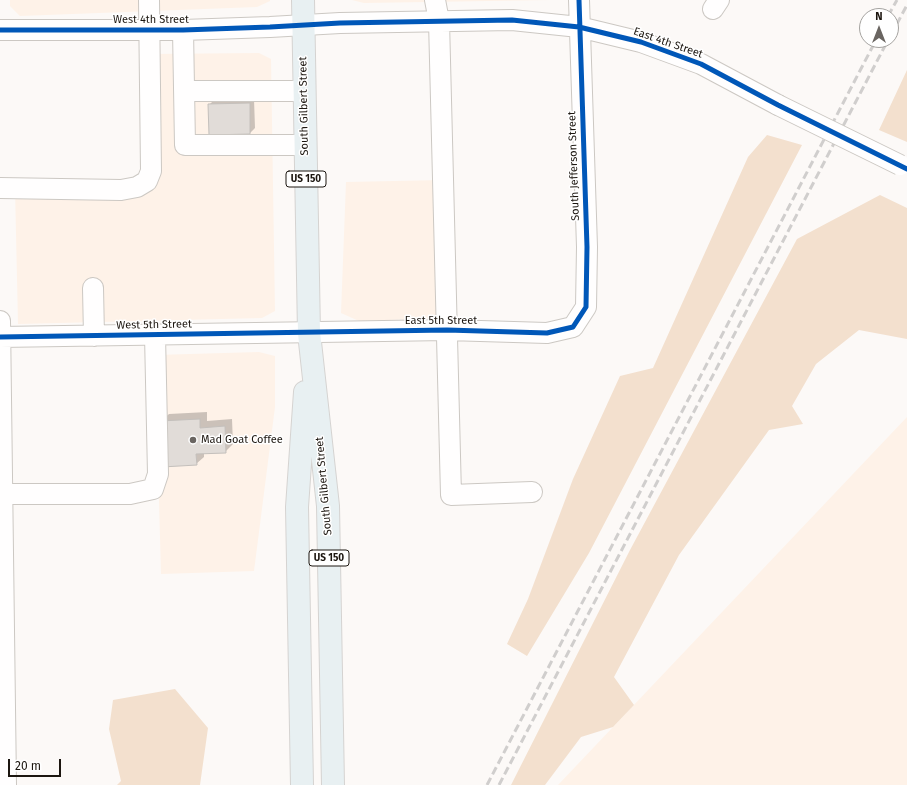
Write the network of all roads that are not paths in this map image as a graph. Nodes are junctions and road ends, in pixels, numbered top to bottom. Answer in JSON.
{"nodes":[{"id":1,"x":149,"y":0,"type":"edge"},
{"id":2,"x":302,"y":0,"type":"edge"},
{"id":3,"x":435,"y":0,"type":"edge"},
{"id":4,"x":579,"y":0,"type":"edge"},
{"id":5,"x":439,"y":21,"type":"junction"},
{"id":6,"x":303,"y":25,"type":"junction"},
{"id":7,"x":579,"y":27,"type":"junction"},
{"id":8,"x":0,"y":30,"type":"edge"},
{"id":9,"x":149,"y":30,"type":"junction"},
{"id":10,"x":183,"y":30,"type":"junction"},
{"id":11,"x":185,"y":90,"type":"junction"},
{"id":12,"x":304,"y":91,"type":"junction"},
{"id":13,"x":305,"y":145,"type":"junction"},
{"id":14,"x":903,"y":167,"type":"edge"},
{"id":15,"x":0,"y":188,"type":"edge"},
{"id":16,"x":93,"y":288,"type":"dead end"},
{"id":17,"x":0,"y":321,"type":"edge"},
{"id":18,"x":573,"y":327,"type":"joint"},
{"id":19,"x":447,"y":330,"type":"junction"},
{"id":20,"x":309,"y":332,"type":"junction"},
{"id":21,"x":155,"y":335,"type":"junction"},
{"id":22,"x":94,"y":336,"type":"junction"},
{"id":23,"x":0,"y":337,"type":"edge"},
{"id":24,"x":532,"y":492,"type":"dead end"},
{"id":25,"x":2,"y":494,"type":"junction"},
{"id":26,"x":6,"y":785,"type":"edge"},
{"id":27,"x":302,"y":785,"type":"edge"},
{"id":28,"x":333,"y":785,"type":"edge"}],
"edges":[{"from":1,"to":9,"type":"street"},
{"from":2,"to":6,"type":"main road","name":"South Gilbert Street","number":"US 150"},
{"from":3,"to":5,"type":"street"},
{"from":4,"to":7,"type":"street","name":"South Jefferson Street"},
{"from":5,"to":6,"type":"street","name":"East 4th Street"},
{"from":5,"to":7,"type":"street","name":"East 4th Street"},
{"from":5,"to":19,"type":"street"},
{"from":6,"to":10,"type":"street","name":"West 4th Street"},
{"from":6,"to":12,"type":"main road","name":"South Gilbert Street","number":"US 150"},
{"from":7,"to":14,"type":"street","name":"East 4th Street","bridge":true},
{"from":7,"to":18,"type":"street","name":"South Jefferson Street"},
{"from":8,"to":9,"type":"street","name":"West 4th Street"},
{"from":9,"to":10,"type":"street","name":"West 4th Street"},
{"from":9,"to":15,"type":"street"},
{"from":10,"to":11,"type":"street"},
{"from":11,"to":12,"type":"street"},
{"from":11,"to":13,"type":"street"},
{"from":12,"to":13,"type":"main road","name":"South Gilbert Street","number":"US 150"},
{"from":13,"to":20,"type":"main road","name":"South Gilbert Street","number":"US 150"},
{"from":16,"to":22,"type":"street"},
{"from":17,"to":23,"type":"street"},
{"from":18,"to":19,"type":"street","name":"East 5th Street"},
{"from":19,"to":20,"type":"street","name":"East 5th Street"},
{"from":19,"to":24,"type":"street"},
{"from":20,"to":21,"type":"street","name":"West 5th Street"},
{"from":20,"to":27,"type":"main road","name":"South Gilbert Street","number":"US 150"},
{"from":20,"to":28,"type":"main road","name":"South Gilbert Street","number":"US 150"},
{"from":21,"to":22,"type":"street","name":"West 5th Street"},
{"from":21,"to":25,"type":"street"},
{"from":22,"to":23,"type":"street","name":"West 5th Street"},
{"from":23,"to":25,"type":"street"},
{"from":25,"to":26,"type":"street"}]}
